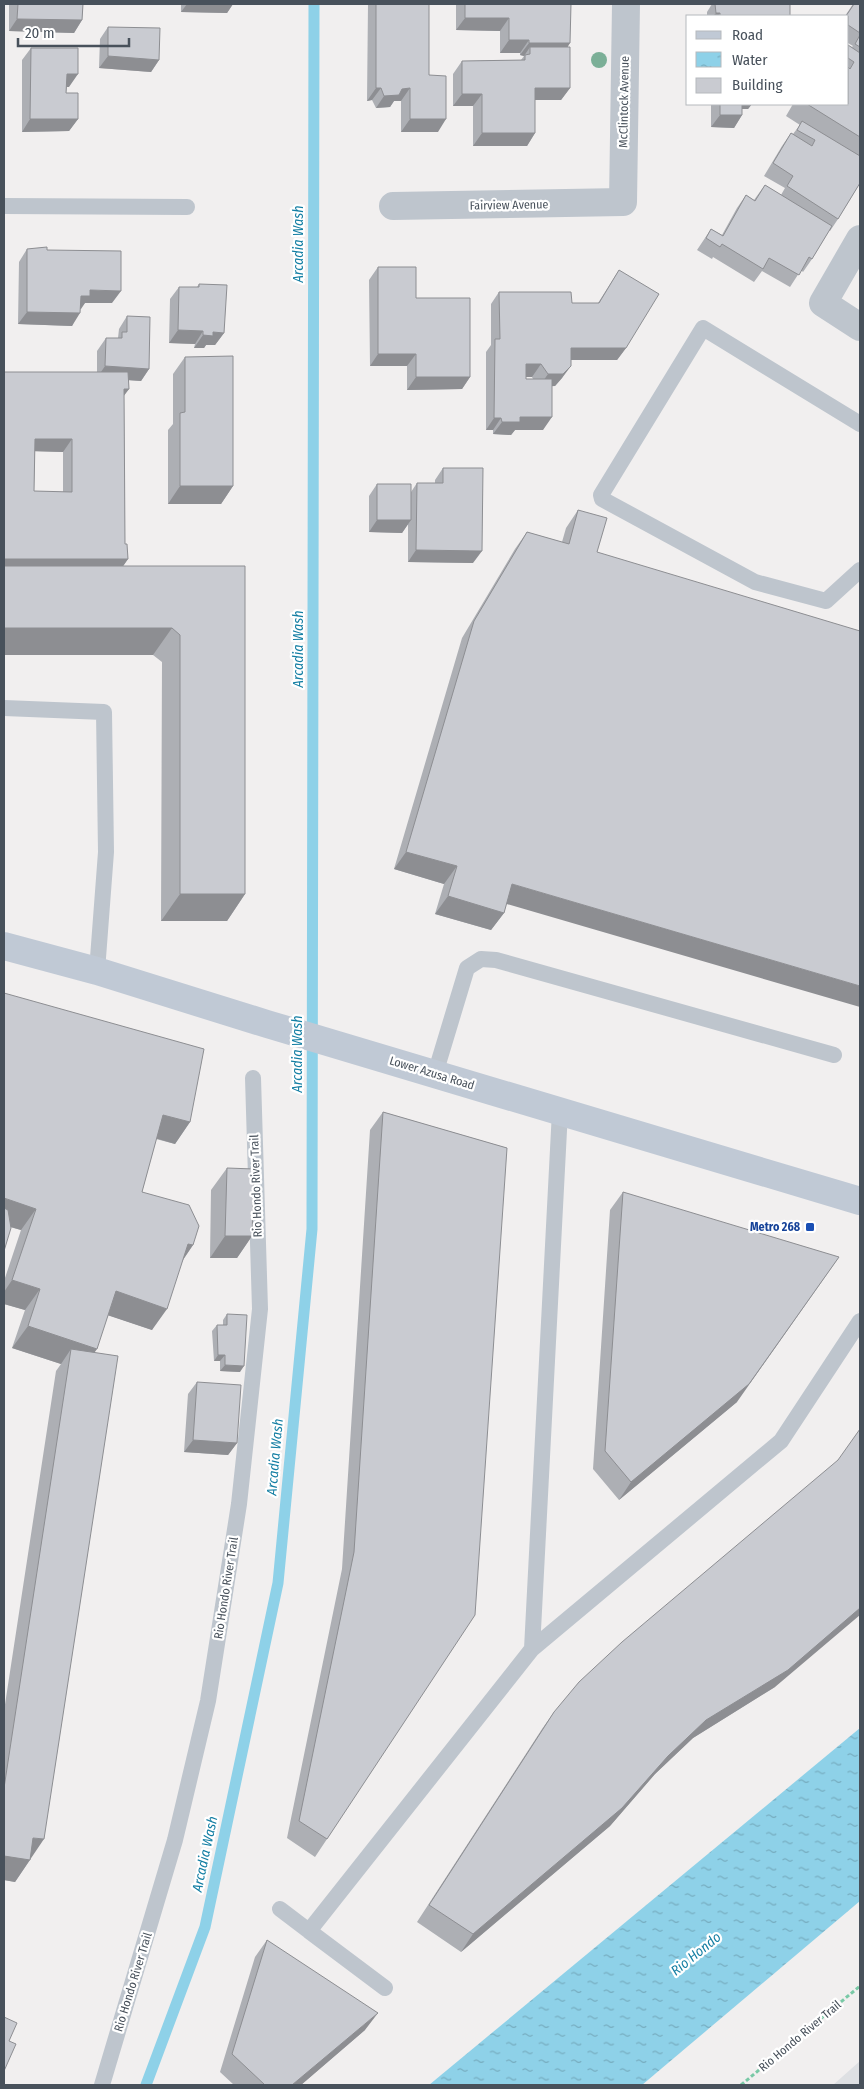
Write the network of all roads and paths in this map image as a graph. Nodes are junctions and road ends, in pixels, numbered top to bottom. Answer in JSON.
{"nodes":[{"id":1,"x":626,"y":4,"type":"edge"},
{"id":2,"x":623,"y":201,"type":"joint"},
{"id":3,"x":4,"y":206,"type":"edge"},
{"id":4,"x":393,"y":206,"type":"dead end"},
{"id":5,"x":187,"y":207,"type":"dead end"},
{"id":6,"x":860,"y":239,"type":"edge"},
{"id":7,"x":860,"y":327,"type":"edge"},
{"id":8,"x":860,"y":424,"type":"edge"},
{"id":9,"x":860,"y":570,"type":"edge"},
{"id":10,"x":4,"y":708,"type":"edge"},
{"id":11,"x":4,"y":946,"type":"edge"},
{"id":12,"x":97,"y":971,"type":"junction"},
{"id":13,"x":834,"y":1055,"type":"dead end"},
{"id":14,"x":435,"y":1074,"type":"junction"},
{"id":15,"x":253,"y":1078,"type":"dead end"},
{"id":16,"x":560,"y":1111,"type":"junction"},
{"id":17,"x":860,"y":1201,"type":"edge"},
{"id":18,"x":860,"y":1321,"type":"edge"},
{"id":19,"x":532,"y":1649,"type":"junction"},
{"id":20,"x":280,"y":1909,"type":"dead end"},
{"id":21,"x":309,"y":1930,"type":"junction"},
{"id":22,"x":860,"y":1986,"type":"edge"},
{"id":23,"x":385,"y":1988,"type":"dead end"},
{"id":24,"x":102,"y":2085,"type":"edge"},
{"id":25,"x":741,"y":2085,"type":"edge"}],
"edges":[{"from":1,"to":2,"type":"street","name":"McClintock Avenue"},
{"from":2,"to":4,"type":"street","name":"Fairview Avenue"},
{"from":3,"to":5,"type":"lane"},
{"from":6,"to":7,"type":"street"},
{"from":8,"to":9,"type":"lane"},
{"from":10,"to":12,"type":"lane"},
{"from":11,"to":12,"type":"main road","name":"Lower Azusa Road"},
{"from":12,"to":14,"type":"main road","name":"Lower Azusa Road"},
{"from":13,"to":14,"type":"lane"},
{"from":14,"to":16,"type":"main road","name":"Lower Azusa Road"},
{"from":15,"to":24,"type":"lane","name":"Rio Hondo River Trail"},
{"from":16,"to":17,"type":"main road","name":"Lower Azusa Road"},
{"from":16,"to":19,"type":"lane"},
{"from":18,"to":19,"type":"lane"},
{"from":19,"to":21,"type":"lane"},
{"from":20,"to":21,"type":"lane"},
{"from":21,"to":23,"type":"lane"},
{"from":22,"to":25,"type":"path","name":"Rio Hondo River Trail"}]}
